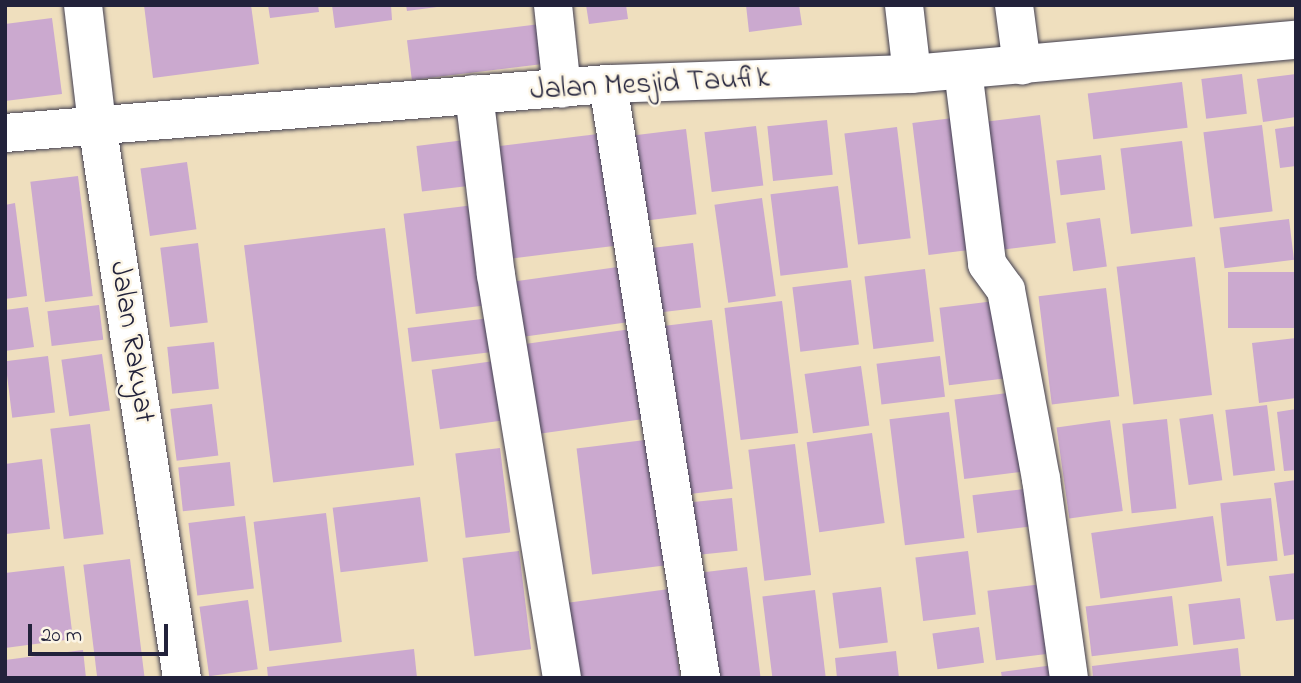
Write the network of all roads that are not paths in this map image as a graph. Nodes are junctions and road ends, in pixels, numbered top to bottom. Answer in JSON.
{"nodes":[{"id":1,"x":83,"y":5,"type":"edge"},
{"id":2,"x":553,"y":5,"type":"edge"},
{"id":3,"x":904,"y":5,"type":"edge"},
{"id":4,"x":1014,"y":5,"type":"edge"},
{"id":5,"x":1296,"y":40,"type":"edge"},
{"id":6,"x":1023,"y":65,"type":"junction"},
{"id":7,"x":963,"y":70,"type":"junction"},
{"id":8,"x":912,"y":74,"type":"junction"},
{"id":9,"x":608,"y":84,"type":"junction"},
{"id":10,"x":562,"y":89,"type":"junction"},
{"id":11,"x":474,"y":94,"type":"junction"},
{"id":12,"x":97,"y":124,"type":"junction"},
{"id":13,"x":5,"y":133,"type":"edge"},
{"id":14,"x":182,"y":678,"type":"edge"},
{"id":15,"x":562,"y":678,"type":"edge"},
{"id":16,"x":701,"y":678,"type":"edge"},
{"id":17,"x":1069,"y":678,"type":"edge"}],
"edges":[{"from":1,"to":12,"type":"street","name":"Jalan Rakyat"},
{"from":2,"to":10,"type":"street"},
{"from":3,"to":8,"type":"street"},
{"from":4,"to":6,"type":"street"},
{"from":5,"to":6,"type":"street","name":"Jalan Mesjid Taufik"},
{"from":6,"to":7,"type":"street","name":"Jalan Mesjid Taufik"},
{"from":7,"to":8,"type":"street","name":"Jalan Mesjid Taufik"},
{"from":7,"to":17,"type":"street"},
{"from":8,"to":9,"type":"street","name":"Jalan Mesjid Taufik"},
{"from":9,"to":10,"type":"street","name":"Jalan Mesjid Taufik"},
{"from":9,"to":16,"type":"street"},
{"from":10,"to":11,"type":"street","name":"Jalan Mesjid Taufik"},
{"from":11,"to":12,"type":"street","name":"Jalan Mesjid Taufik"},
{"from":11,"to":15,"type":"street"},
{"from":12,"to":13,"type":"street","name":"Jalan Mesjid Taufik"},
{"from":12,"to":14,"type":"street","name":"Jalan Rakyat"}]}
